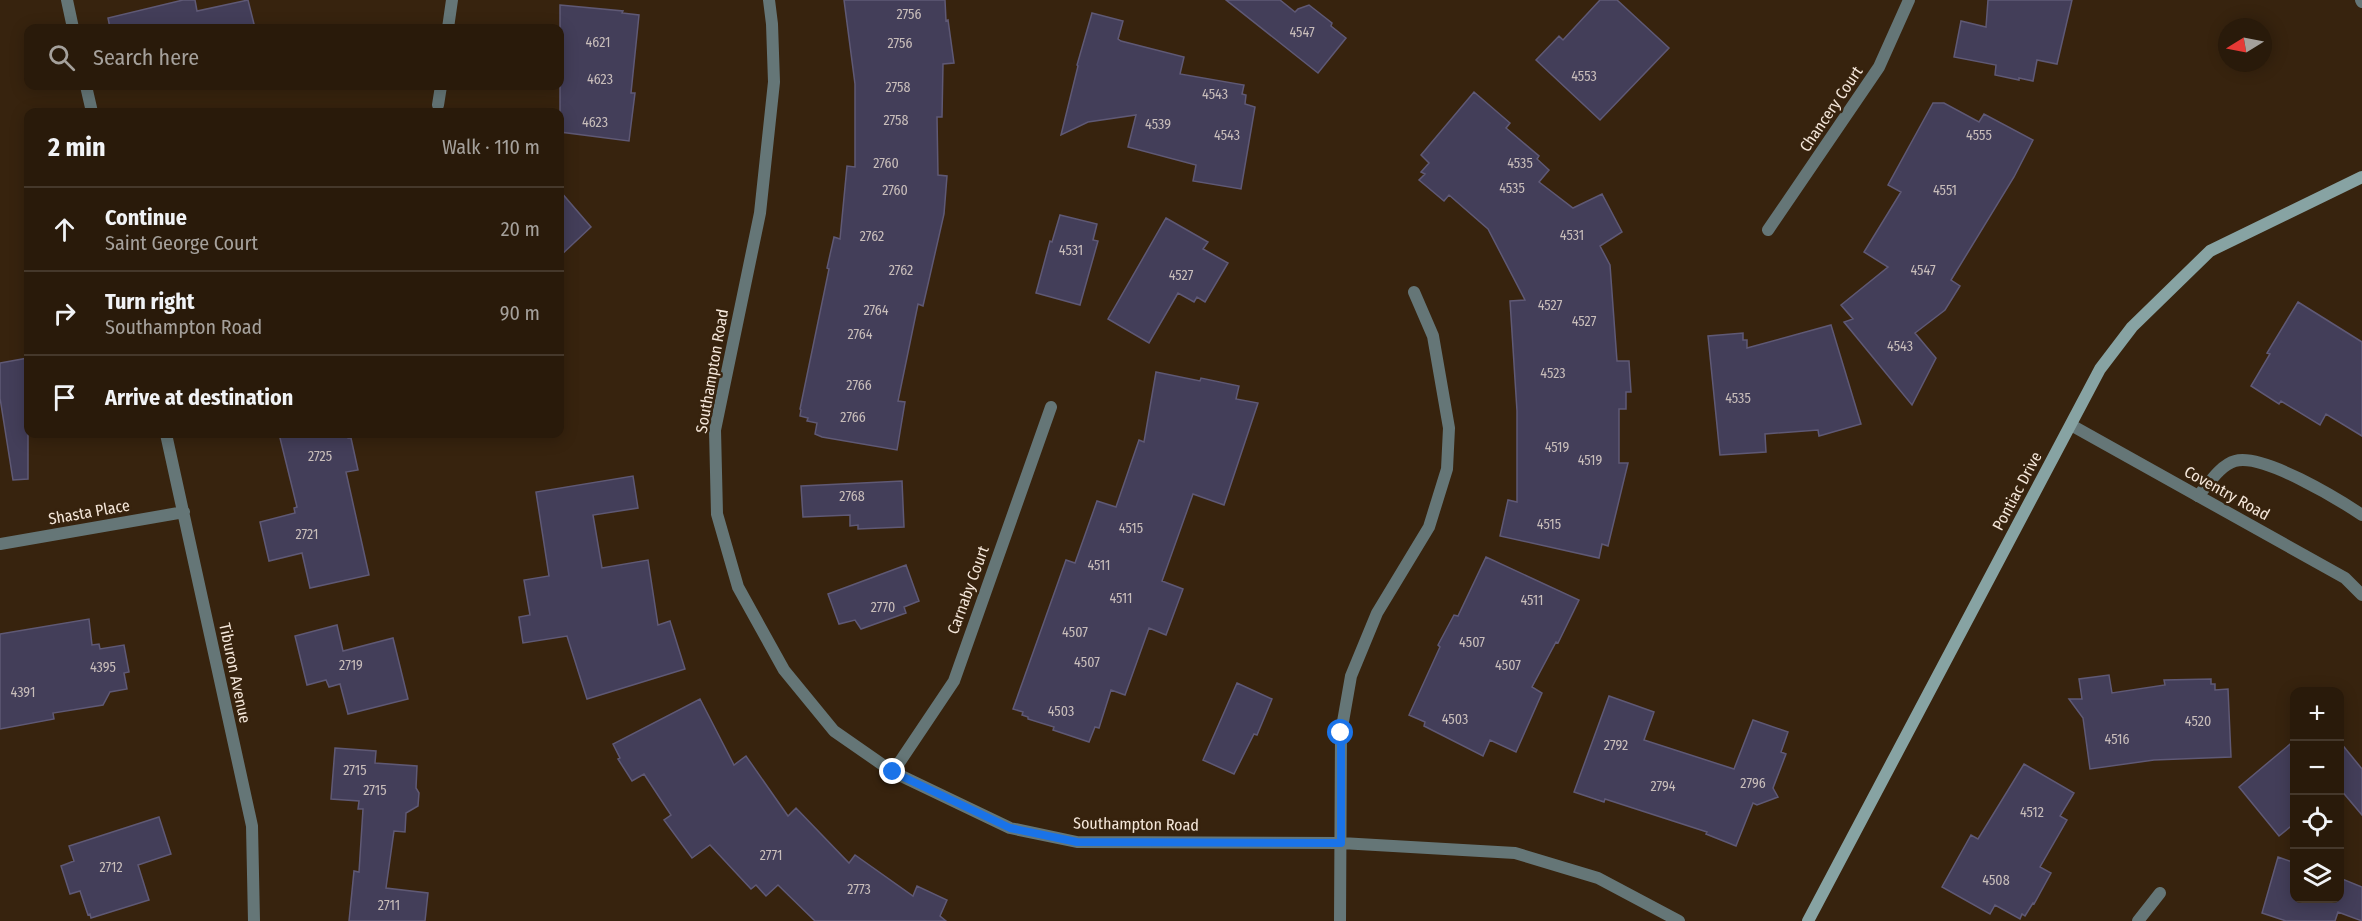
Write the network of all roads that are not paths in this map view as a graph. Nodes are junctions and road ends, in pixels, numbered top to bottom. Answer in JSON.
{"nodes":[{"id":1,"x":67,"y":0,"type":"edge"},
{"id":2,"x":452,"y":0,"type":"edge"},
{"id":3,"x":769,"y":0,"type":"edge"},
{"id":4,"x":1909,"y":0,"type":"edge"},
{"id":5,"x":72,"y":24,"type":"edge"},
{"id":6,"x":449,"y":24,"type":"edge"},
{"id":7,"x":87,"y":90,"type":"edge"},
{"id":8,"x":440,"y":90,"type":"edge"},
{"id":9,"x":438,"y":105,"type":"dead end"},
{"id":10,"x":92,"y":108,"type":"edge"},
{"id":11,"x":2362,"y":177,"type":"edge"},
{"id":12,"x":1768,"y":230,"type":"dead end"},
{"id":13,"x":1414,"y":292,"type":"dead end"},
{"id":14,"x":1051,"y":407,"type":"dead end"},
{"id":15,"x":2071,"y":425,"type":"junction"},
{"id":16,"x":167,"y":438,"type":"edge"},
{"id":17,"x":2198,"y":496,"type":"junction"},
{"id":18,"x":184,"y":512,"type":"junction"},
{"id":19,"x":2362,"y":515,"type":"edge"},
{"id":20,"x":0,"y":544,"type":"edge"},
{"id":21,"x":2362,"y":595,"type":"edge"},
{"id":22,"x":893,"y":772,"type":"junction"},
{"id":23,"x":1341,"y":843,"type":"junction"},
{"id":24,"x":2160,"y":893,"type":"dead end"},
{"id":25,"x":254,"y":921,"type":"edge"},
{"id":26,"x":1340,"y":921,"type":"edge"},
{"id":27,"x":1679,"y":921,"type":"edge"},
{"id":28,"x":1808,"y":921,"type":"edge"},
{"id":29,"x":2138,"y":921,"type":"edge"}],
"edges":[{"from":1,"to":5,"type":"street"},
{"from":2,"to":6,"type":"street"},
{"from":3,"to":22,"type":"street","name":"Southampton Road"},
{"from":4,"to":12,"type":"street","name":"Chancery Court"},
{"from":7,"to":10,"type":"street"},
{"from":8,"to":9,"type":"street"},
{"from":11,"to":15,"type":"main road","name":"Pontiac Drive"},
{"from":13,"to":23,"type":"street"},
{"from":14,"to":22,"type":"street","name":"Carnaby Court"},
{"from":15,"to":17,"type":"street","name":"Coventry Road"},
{"from":15,"to":28,"type":"main road","name":"Pontiac Drive"},
{"from":16,"to":18,"type":"street","name":"Tiburon Avenue"},
{"from":17,"to":19,"type":"street"},
{"from":17,"to":21,"type":"street","name":"Coventry Road"},
{"from":18,"to":20,"type":"street","name":"Shasta Place"},
{"from":18,"to":25,"type":"street","name":"Tiburon Avenue"},
{"from":22,"to":23,"type":"street","name":"Southampton Road"},
{"from":23,"to":26,"type":"street"},
{"from":23,"to":27,"type":"street","name":"Southampton Road"},
{"from":24,"to":29,"type":"street"}]}
